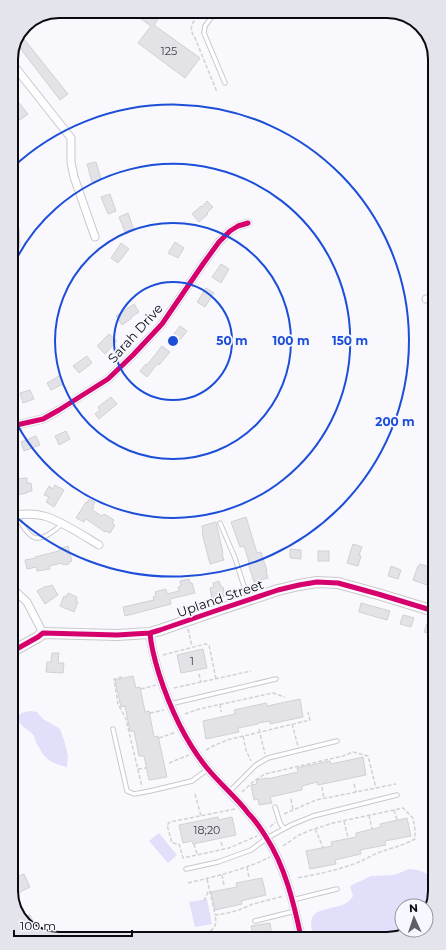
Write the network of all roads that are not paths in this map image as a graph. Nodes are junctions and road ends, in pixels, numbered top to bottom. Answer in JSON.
{"nodes":[{"id":1,"x":210,"y":18,"type":"edge"},
{"id":2,"x":18,"y":71,"type":"edge"},
{"id":3,"x":225,"y":83,"type":"dead end"},
{"id":4,"x":248,"y":223,"type":"dead end"},
{"id":5,"x":95,"y":237,"type":"dead end"},
{"id":6,"x":18,"y":425,"type":"edge"},
{"id":7,"x":18,"y":515,"type":"edge"},
{"id":8,"x":18,"y":520,"type":"edge"},
{"id":9,"x":220,"y":523,"type":"dead end"},
{"id":10,"x":62,"y":524,"type":"junction"},
{"id":11,"x":99,"y":545,"type":"dead end"},
{"id":12,"x":18,"y":594,"type":"edge"},
{"id":13,"x":248,"y":600,"type":"junction"},
{"id":14,"x":428,"y":609,"type":"edge"},
{"id":15,"x":43,"y":633,"type":"junction"},
{"id":16,"x":150,"y":633,"type":"junction"},
{"id":17,"x":18,"y":648,"type":"edge"},
{"id":18,"x":276,"y":679,"type":"dead end"},
{"id":19,"x":168,"y":707,"type":"junction"},
{"id":20,"x":113,"y":729,"type":"dead end"},
{"id":21,"x":337,"y":741,"type":"dead end"},
{"id":22,"x":208,"y":770,"type":"junction"},
{"id":23,"x":228,"y":792,"type":"junction"},
{"id":24,"x":397,"y":795,"type":"dead end"},
{"id":25,"x":275,"y":807,"type":"dead end"},
{"id":26,"x":284,"y":829,"type":"junction"},
{"id":27,"x":267,"y":838,"type":"junction"},
{"id":28,"x":186,"y":869,"type":"dead end"},
{"id":29,"x":336,"y":889,"type":"dead end"},
{"id":30,"x":292,"y":900,"type":"junction"},
{"id":31,"x":295,"y":911,"type":"junction"},
{"id":32,"x":255,"y":921,"type":"dead end"},
{"id":33,"x":300,"y":932,"type":"edge"}],
"edges":[{"from":1,"to":3,"type":"lane"},
{"from":2,"to":5,"type":"street"},
{"from":4,"to":6,"type":"street","name":"Sarah Drive"},
{"from":7,"to":10,"type":"street"},
{"from":8,"to":10,"type":"lane"},
{"from":9,"to":13,"type":"lane"},
{"from":10,"to":11,"type":"street"},
{"from":12,"to":15,"type":"street"},
{"from":13,"to":14,"type":"street","name":"Upland Street"},
{"from":13,"to":16,"type":"street","name":"Upland Street"},
{"from":15,"to":16,"type":"street","name":"Upland Street"},
{"from":15,"to":17,"type":"street"},
{"from":16,"to":19,"type":"street"},
{"from":18,"to":19,"type":"lane"},
{"from":19,"to":22,"type":"street"},
{"from":20,"to":22,"type":"lane"},
{"from":21,"to":23,"type":"lane"},
{"from":22,"to":23,"type":"street"},
{"from":23,"to":27,"type":"street"},
{"from":24,"to":26,"type":"lane"},
{"from":25,"to":26,"type":"lane"},
{"from":26,"to":27,"type":"lane"},
{"from":27,"to":28,"type":"lane"},
{"from":27,"to":30,"type":"street"},
{"from":29,"to":30,"type":"lane"},
{"from":30,"to":31,"type":"street"},
{"from":31,"to":32,"type":"lane"},
{"from":31,"to":33,"type":"street"}]}
